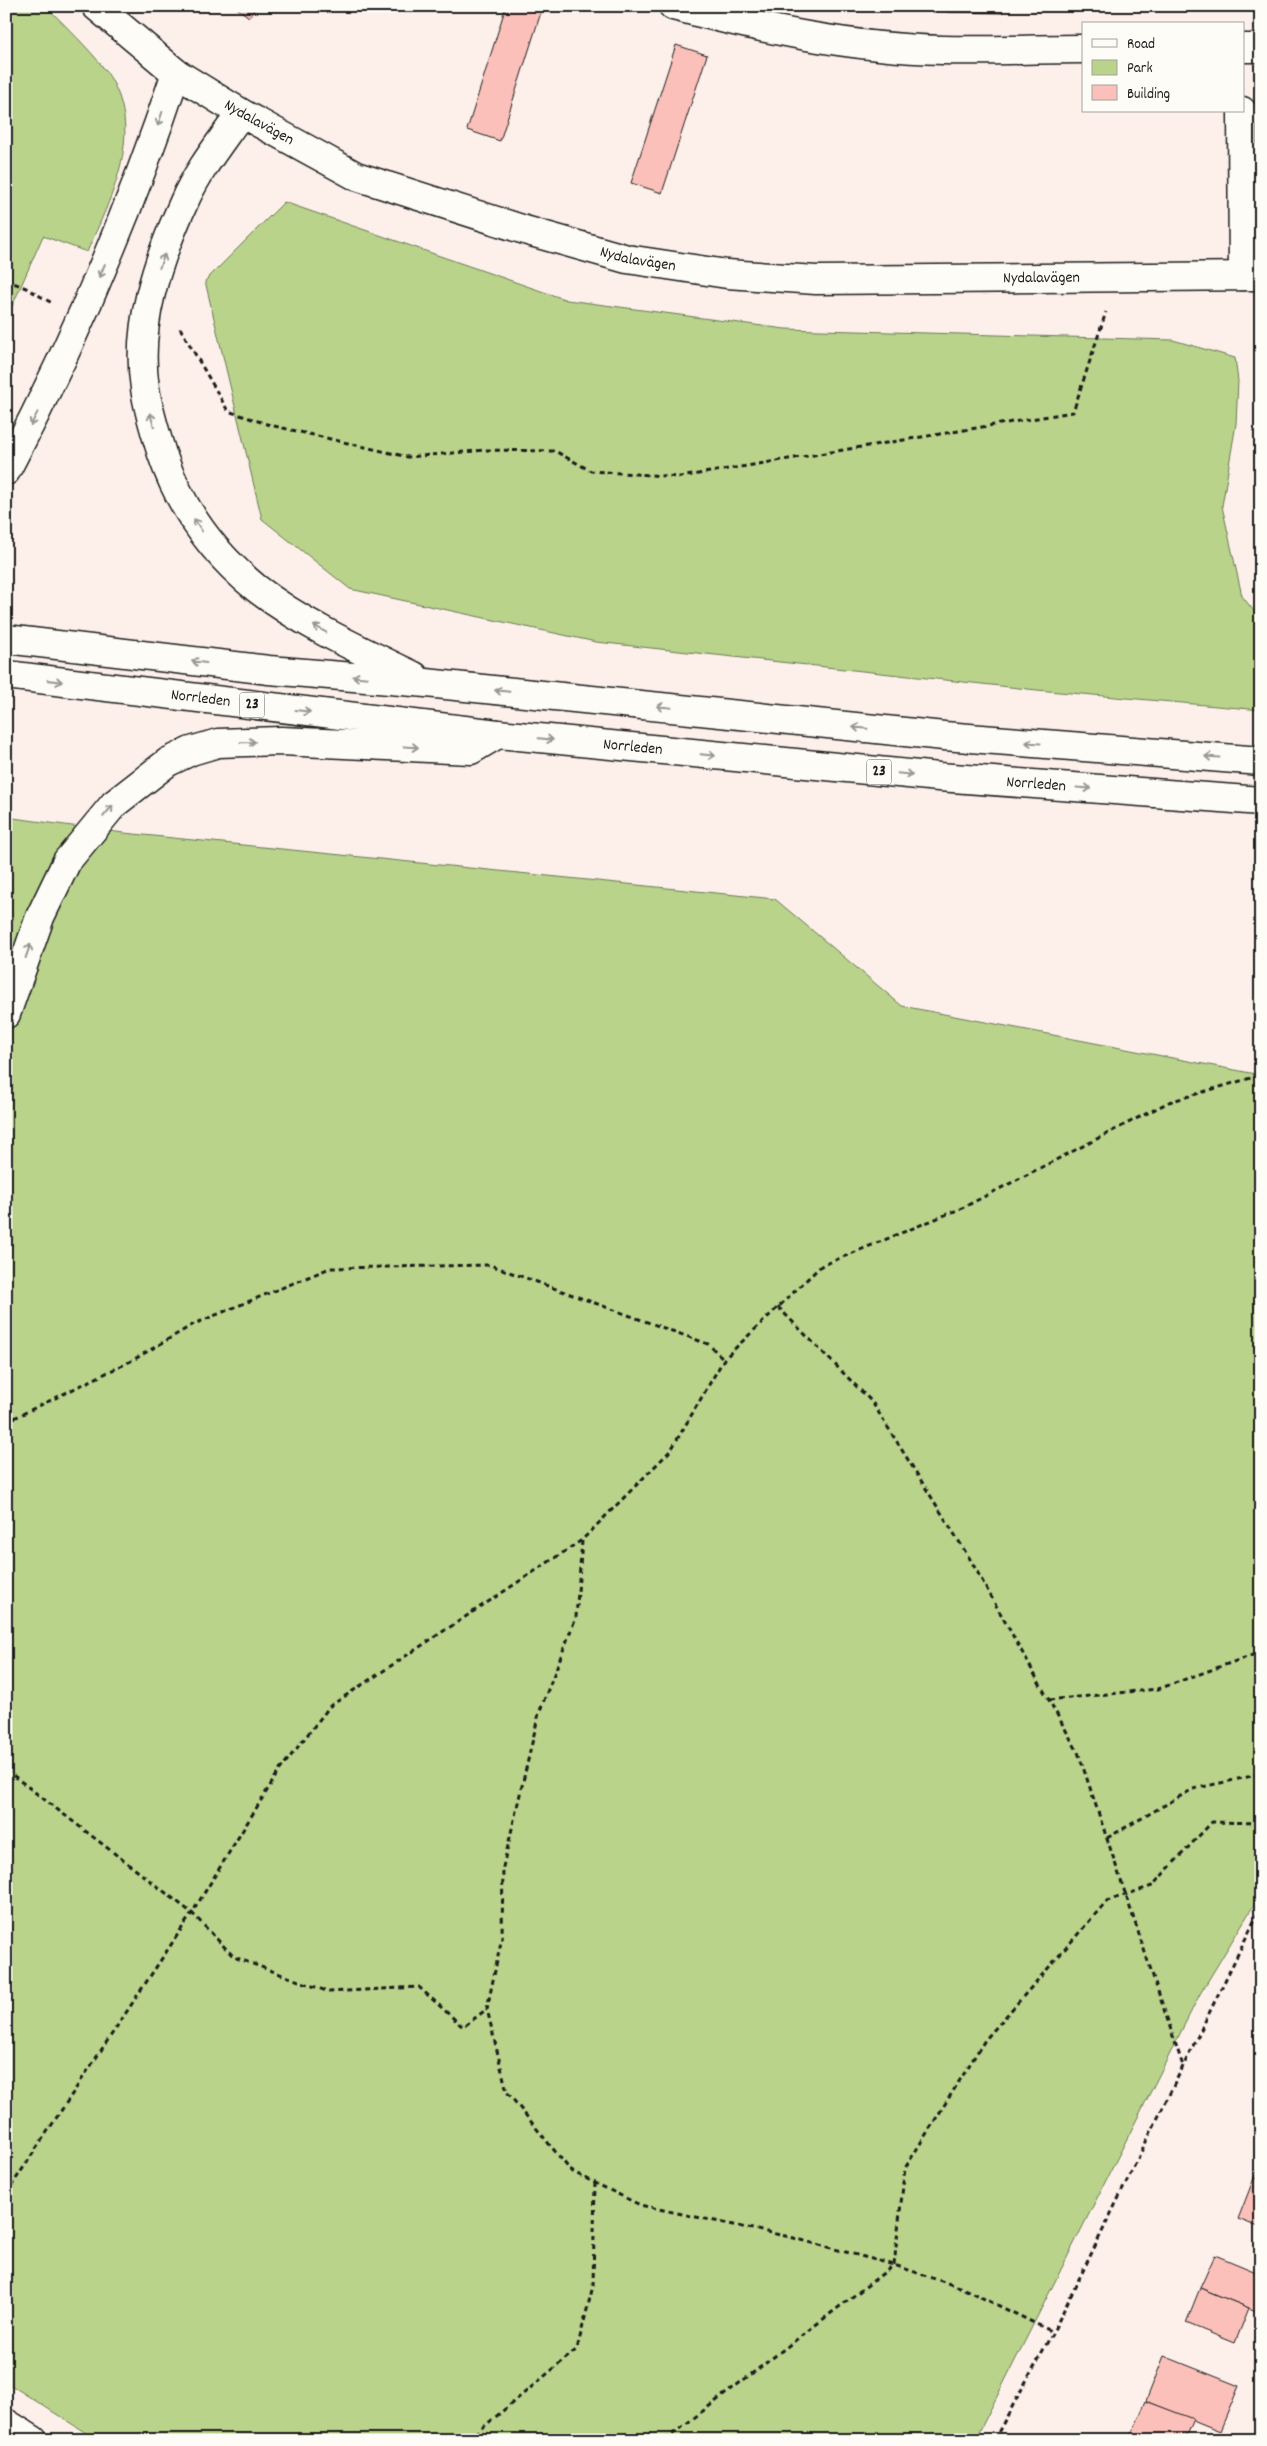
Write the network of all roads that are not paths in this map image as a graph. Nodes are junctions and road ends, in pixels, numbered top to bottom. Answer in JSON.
{"nodes":[{"id":1,"x":96,"y":6,"type":"edge"},
{"id":2,"x":673,"y":6,"type":"edge"},
{"id":3,"x":1244,"y":48,"type":"edge"},
{"id":4,"x":1261,"y":48,"type":"edge"},
{"id":5,"x":1082,"y":49,"type":"edge"},
{"id":6,"x":176,"y":73,"type":"junction"},
{"id":7,"x":1242,"y":112,"type":"edge"},
{"id":8,"x":241,"y":113,"type":"junction"},
{"id":9,"x":1252,"y":276,"type":"edge"},
{"id":10,"x":6,"y":471,"type":"edge"},
{"id":11,"x":6,"y":639,"type":"edge"},
{"id":12,"x":6,"y":675,"type":"edge"},
{"id":13,"x":426,"y":683,"type":"junction"},
{"id":14,"x":498,"y":734,"type":"junction"},
{"id":15,"x":1261,"y":761,"type":"edge"},
{"id":16,"x":1261,"y":801,"type":"edge"},
{"id":17,"x":6,"y":1014,"type":"edge"},
{"id":18,"x":6,"y":2423,"type":"edge"},
{"id":19,"x":33,"y":2440,"type":"edge"}],
"edges":[{"from":1,"to":6,"type":"main road","name":"Nydalavägen"},
{"from":2,"to":5,"type":"main road"},
{"from":3,"to":4,"type":"main road"},
{"from":6,"to":8,"type":"main road","name":"Nydalavägen"},
{"from":6,"to":10,"type":"main road","one_way":true},
{"from":7,"to":9,"type":"main road","name":"Nydalavägen"},
{"from":8,"to":9,"type":"main road","name":"Nydalavägen"},
{"from":13,"to":8,"type":"main road","one_way":true},
{"from":13,"to":11,"type":"main road","number":"23","one_way":true},
{"from":12,"to":14,"type":"main road","name":"Norrleden","number":"23","one_way":true},
{"from":15,"to":13,"type":"main road","number":"23","one_way":true},
{"from":14,"to":16,"type":"main road","name":"Norrleden","number":"23","one_way":true},
{"from":17,"to":14,"type":"main road","one_way":true},
{"from":18,"to":19,"type":"main road"}]}
